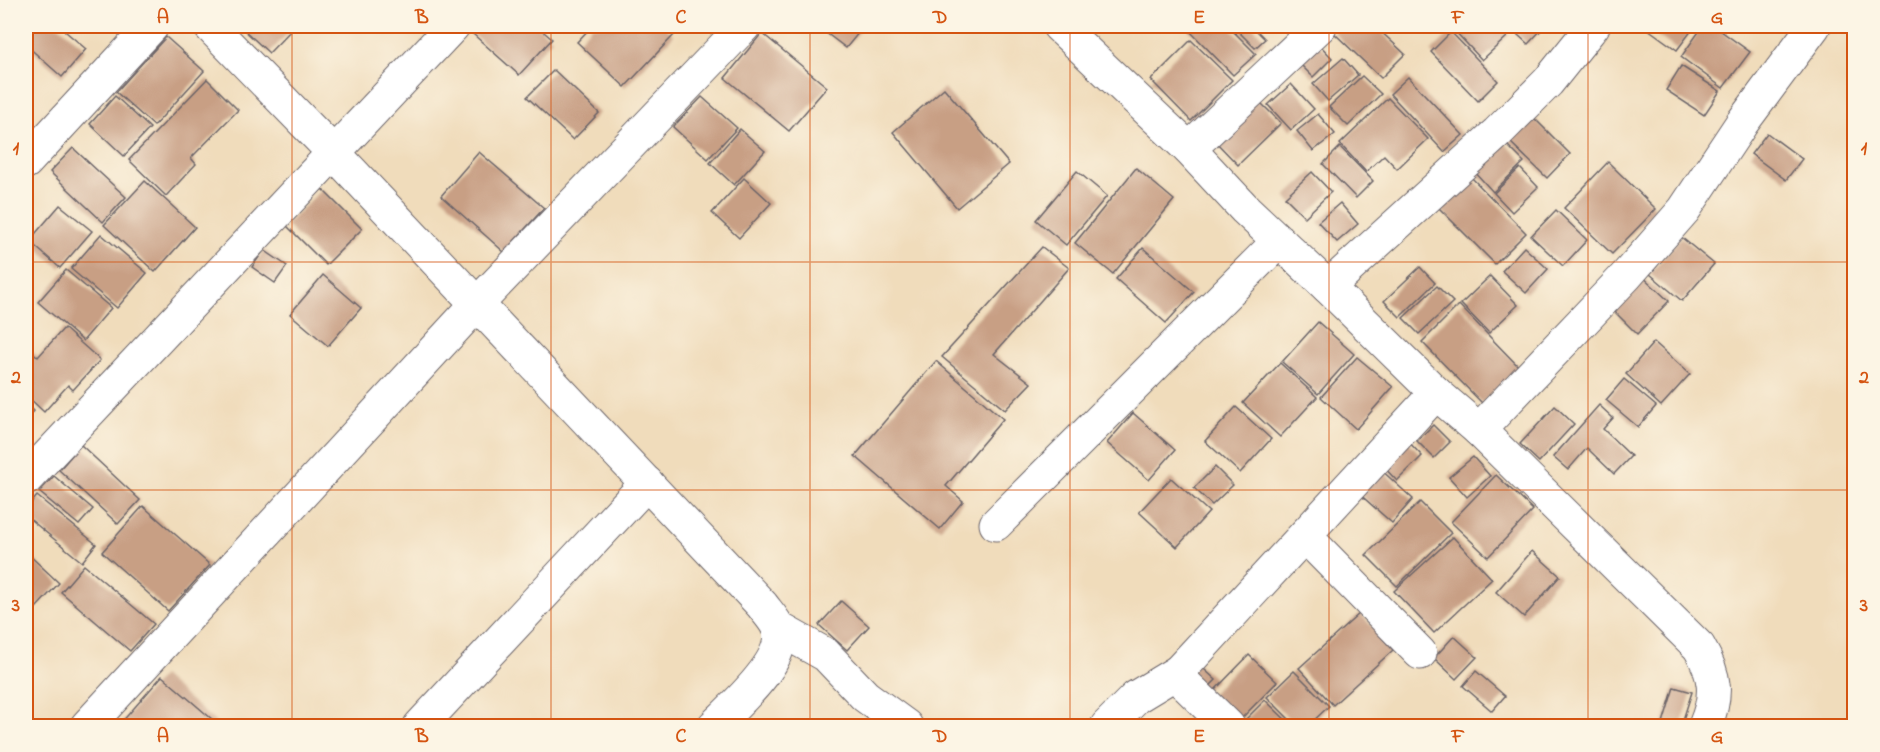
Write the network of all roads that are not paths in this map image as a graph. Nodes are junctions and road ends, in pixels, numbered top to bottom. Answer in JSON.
{"nodes":[{"id":1,"x":152,"y":26,"type":"edge"},
{"id":2,"x":210,"y":26,"type":"edge"},
{"id":3,"x":453,"y":26,"type":"edge"},
{"id":4,"x":744,"y":26,"type":"edge"},
{"id":5,"x":1059,"y":26,"type":"edge"},
{"id":6,"x":1320,"y":26,"type":"edge"},
{"id":7,"x":1593,"y":26,"type":"edge"},
{"id":8,"x":1814,"y":26,"type":"edge"},
{"id":9,"x":1189,"y":149,"type":"junction"},
{"id":10,"x":333,"y":152,"type":"junction"},
{"id":11,"x":27,"y":158,"type":"edge"},
{"id":12,"x":1279,"y":241,"type":"junction"},
{"id":13,"x":1329,"y":287,"type":"junction"},
{"id":14,"x":477,"y":304,"type":"junction"},
{"id":15,"x":1436,"y":393,"type":"junction"},
{"id":16,"x":1479,"y":430,"type":"junction"},
{"id":17,"x":26,"y":479,"type":"edge"},
{"id":18,"x":647,"y":483,"type":"junction"},
{"id":19,"x":996,"y":524,"type":"dead end"},
{"id":20,"x":1305,"y":536,"type":"junction"},
{"id":21,"x":778,"y":628,"type":"junction"},
{"id":22,"x":1420,"y":653,"type":"dead end"},
{"id":23,"x":1179,"y":671,"type":"junction"},
{"id":24,"x":87,"y":726,"type":"edge"},
{"id":25,"x":420,"y":726,"type":"edge"},
{"id":26,"x":714,"y":726,"type":"edge"},
{"id":27,"x":906,"y":726,"type":"edge"},
{"id":28,"x":1107,"y":726,"type":"edge"},
{"id":29,"x":1228,"y":726,"type":"edge"},
{"id":30,"x":1705,"y":726,"type":"edge"}],
"edges":[{"from":1,"to":11,"type":"street"},
{"from":2,"to":10,"type":"street"},
{"from":3,"to":10,"type":"street"},
{"from":4,"to":14,"type":"street"},
{"from":5,"to":9,"type":"street"},
{"from":6,"to":9,"type":"street"},
{"from":7,"to":13,"type":"street"},
{"from":8,"to":16,"type":"street"},
{"from":9,"to":12,"type":"street"},
{"from":10,"to":14,"type":"street"},
{"from":10,"to":17,"type":"street"},
{"from":12,"to":13,"type":"street"},
{"from":12,"to":19,"type":"street"},
{"from":13,"to":15,"type":"street"},
{"from":14,"to":18,"type":"street"},
{"from":14,"to":24,"type":"street"},
{"from":15,"to":16,"type":"street"},
{"from":15,"to":20,"type":"street"},
{"from":16,"to":30,"type":"street"},
{"from":18,"to":21,"type":"street"},
{"from":18,"to":25,"type":"street"},
{"from":20,"to":22,"type":"street"},
{"from":20,"to":23,"type":"street"},
{"from":21,"to":26,"type":"street"},
{"from":21,"to":27,"type":"street"},
{"from":23,"to":28,"type":"street"},
{"from":23,"to":29,"type":"street"}]}
